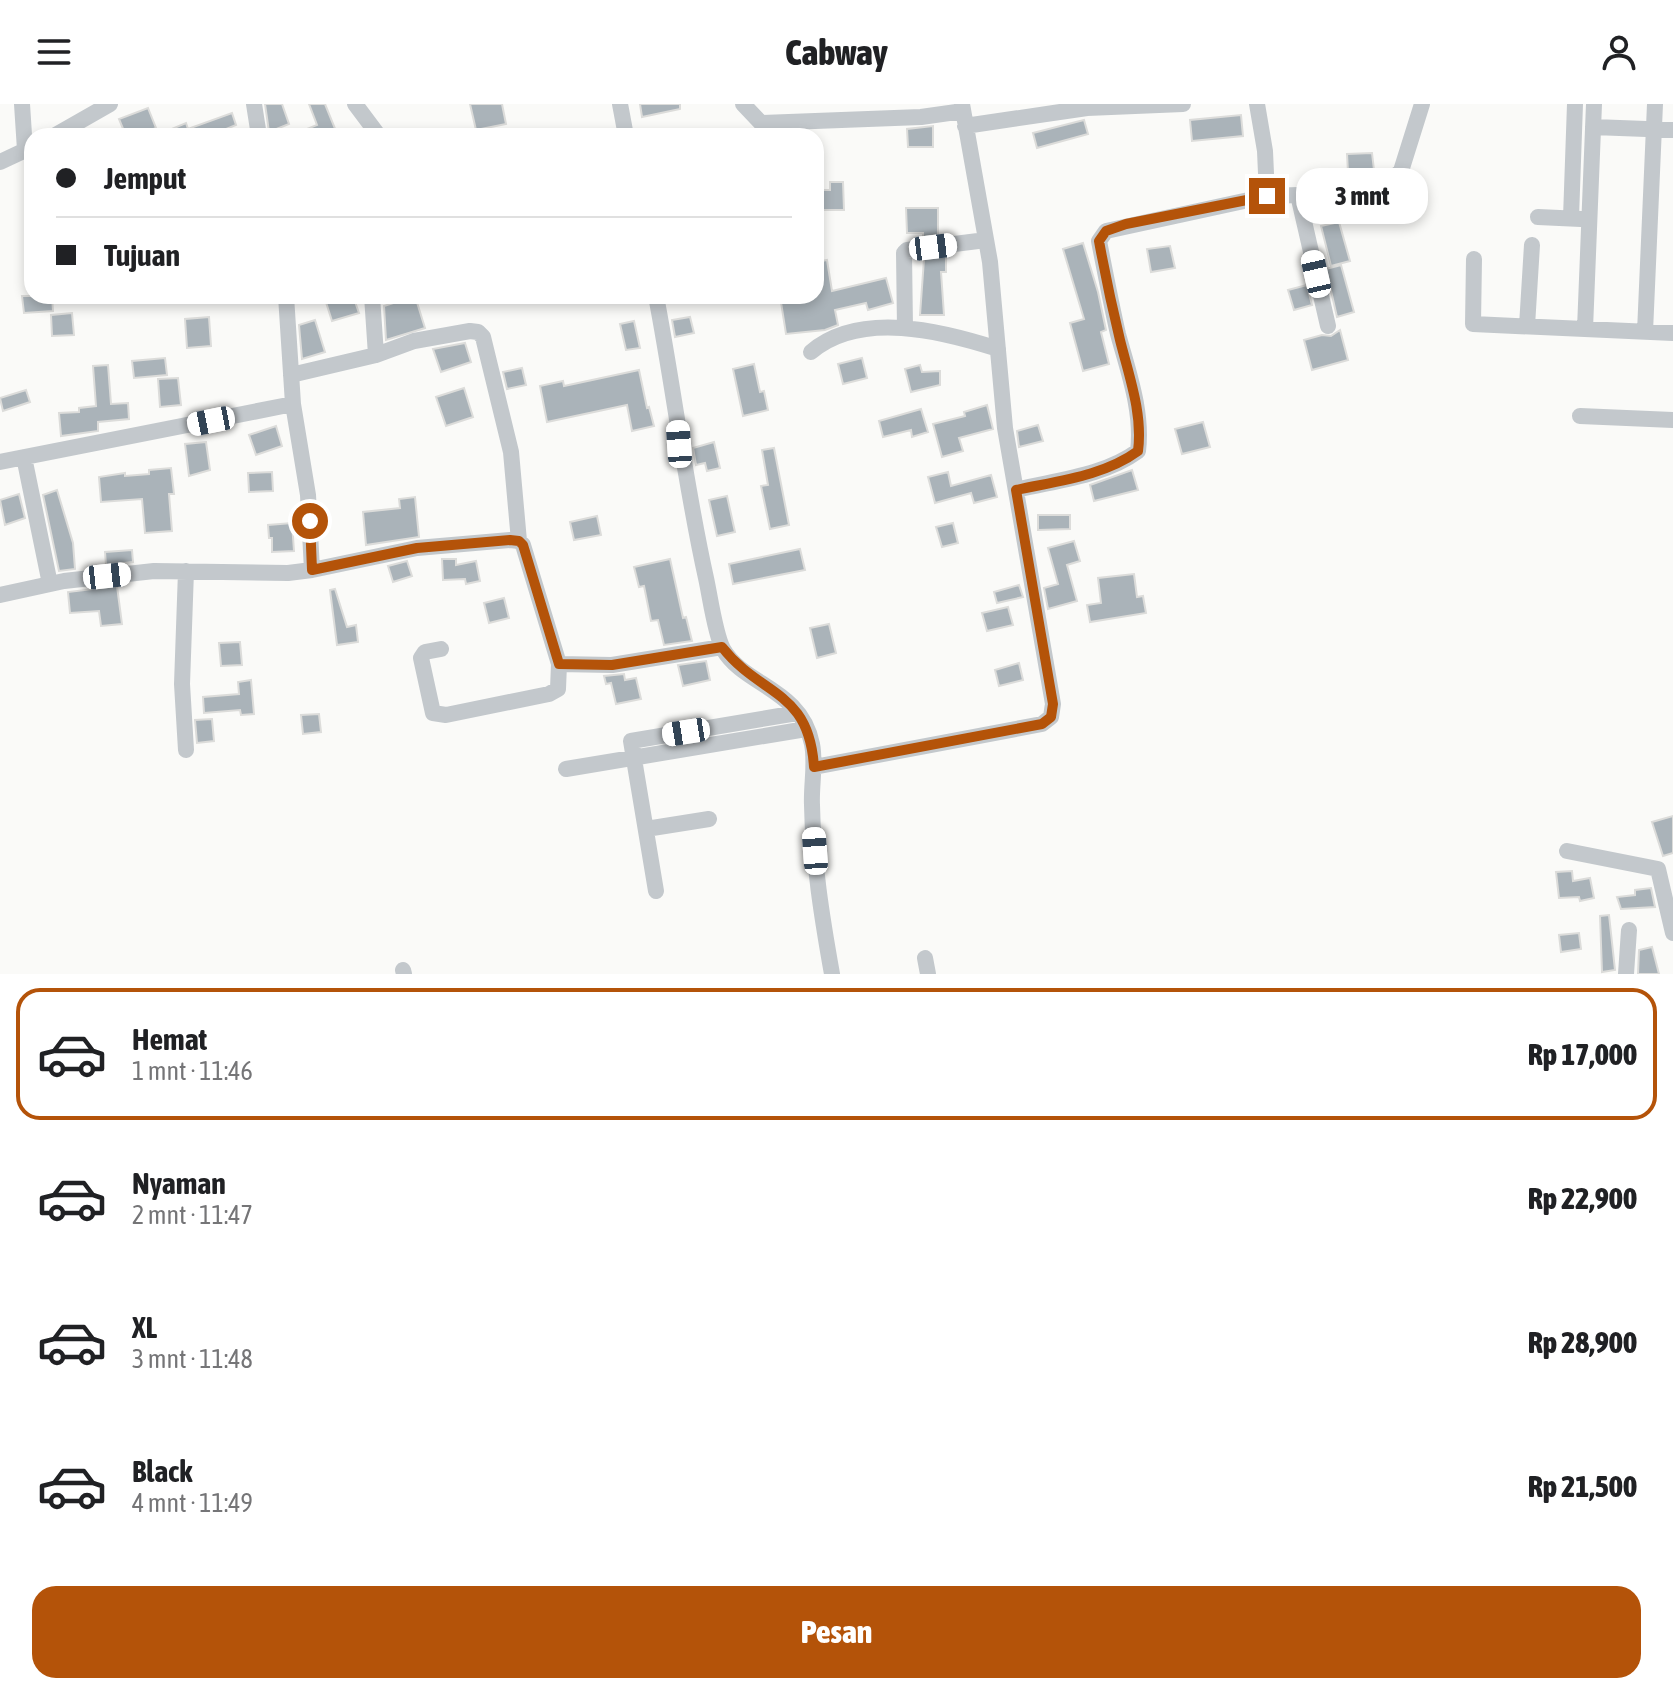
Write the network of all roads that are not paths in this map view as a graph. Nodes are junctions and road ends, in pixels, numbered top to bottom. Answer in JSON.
{"nodes":[{"id":1,"x":22,"y":104,"type":"edge"},
{"id":2,"x":110,"y":104,"type":"edge"},
{"id":3,"x":254,"y":104,"type":"edge"},
{"id":4,"x":355,"y":104,"type":"edge"},
{"id":5,"x":620,"y":104,"type":"edge"},
{"id":6,"x":743,"y":104,"type":"edge"},
{"id":7,"x":1180,"y":104,"type":"edge"},
{"id":8,"x":1257,"y":104,"type":"edge"},
{"id":9,"x":1422,"y":104,"type":"edge"},
{"id":10,"x":1575,"y":104,"type":"edge"},
{"id":11,"x":1594,"y":104,"type":"edge"},
{"id":12,"x":1655,"y":104,"type":"edge"},
{"id":13,"x":963,"y":114,"type":"edge"},
{"id":14,"x":1593,"y":127,"type":"junction"},
{"id":15,"x":26,"y":128,"type":"edge"},
{"id":16,"x":68,"y":128,"type":"edge"},
{"id":17,"x":258,"y":128,"type":"edge"},
{"id":18,"x":373,"y":128,"type":"edge"},
{"id":19,"x":624,"y":128,"type":"edge"},
{"id":20,"x":1654,"y":129,"type":"junction"},
{"id":21,"x":1673,"y":130,"type":"edge"},
{"id":22,"x":24,"y":150,"type":"edge"},
{"id":23,"x":0,"y":162,"type":"edge"},
{"id":24,"x":1298,"y":195,"type":"junction"},
{"id":25,"x":1267,"y":196,"type":"junction"},
{"id":26,"x":1538,"y":217,"type":"dead end"},
{"id":27,"x":1571,"y":218,"type":"junction"},
{"id":28,"x":1589,"y":219,"type":"junction"},
{"id":29,"x":986,"y":240,"type":"junction"},
{"id":30,"x":1532,"y":245,"type":"dead end"},
{"id":31,"x":1474,"y":259,"type":"dead end"},
{"id":32,"x":287,"y":304,"type":"edge"},
{"id":33,"x":373,"y":304,"type":"edge"},
{"id":34,"x":658,"y":304,"type":"edge"},
{"id":35,"x":1328,"y":326,"type":"dead end"},
{"id":36,"x":1527,"y":326,"type":"junction"},
{"id":37,"x":905,"y":328,"type":"junction"},
{"id":38,"x":1585,"y":329,"type":"junction"},
{"id":39,"x":1645,"y":332,"type":"junction"},
{"id":40,"x":1673,"y":333,"type":"edge"},
{"id":41,"x":998,"y":349,"type":"junction"},
{"id":42,"x":811,"y":352,"type":"dead end"},
{"id":43,"x":376,"y":355,"type":"junction"},
{"id":44,"x":291,"y":375,"type":"junction"},
{"id":45,"x":293,"y":404,"type":"junction"},
{"id":46,"x":1580,"y":416,"type":"dead end"},
{"id":47,"x":1673,"y":420,"type":"edge"},
{"id":48,"x":24,"y":457,"type":"junction"},
{"id":49,"x":0,"y":462,"type":"edge"},
{"id":50,"x":1016,"y":490,"type":"junction"},
{"id":51,"x":519,"y":541,"type":"junction"},
{"id":52,"x":312,"y":570,"type":"junction"},
{"id":53,"x":186,"y":571,"type":"junction"},
{"id":54,"x":50,"y":584,"type":"junction"},
{"id":55,"x":0,"y":595,"type":"edge"},
{"id":56,"x":722,"y":647,"type":"junction"},
{"id":57,"x":441,"y":649,"type":"dead end"},
{"id":58,"x":559,"y":664,"type":"junction"},
{"id":59,"x":797,"y":713,"type":"junction"},
{"id":60,"x":806,"y":729,"type":"junction"},
{"id":61,"x":186,"y":750,"type":"dead end"},
{"id":62,"x":634,"y":757,"type":"junction"},
{"id":63,"x":814,"y":767,"type":"junction"},
{"id":64,"x":566,"y":769,"type":"dead end"},
{"id":65,"x":709,"y":819,"type":"dead end"},
{"id":66,"x":646,"y":829,"type":"junction"},
{"id":67,"x":1567,"y":851,"type":"dead end"},
{"id":68,"x":656,"y":891,"type":"dead end"},
{"id":69,"x":1629,"y":930,"type":"dead end"},
{"id":70,"x":1673,"y":933,"type":"edge"},
{"id":71,"x":832,"y":974,"type":"edge"},
{"id":72,"x":1626,"y":974,"type":"edge"}],
"edges":[{"from":1,"to":15,"type":"street"},
{"from":2,"to":16,"type":"street"},
{"from":3,"to":17,"type":"street"},
{"from":4,"to":18,"type":"street"},
{"from":5,"to":19,"type":"street"},
{"from":6,"to":13,"type":"street"},
{"from":7,"to":13,"type":"street"},
{"from":8,"to":25,"type":"street"},
{"from":9,"to":24,"type":"street"},
{"from":10,"to":27,"type":"street"},
{"from":11,"to":14,"type":"street"},
{"from":12,"to":20,"type":"street"},
{"from":13,"to":29,"type":"street"},
{"from":14,"to":20,"type":"street"},
{"from":14,"to":28,"type":"street"},
{"from":20,"to":21,"type":"street"},
{"from":20,"to":39,"type":"street"},
{"from":22,"to":23,"type":"street"},
{"from":24,"to":25,"type":"street"},
{"from":24,"to":35,"type":"street"},
{"from":25,"to":50,"type":"street"},
{"from":26,"to":27,"type":"street"},
{"from":27,"to":28,"type":"street"},
{"from":28,"to":38,"type":"street"},
{"from":29,"to":37,"type":"street"},
{"from":29,"to":41,"type":"street"},
{"from":30,"to":36,"type":"street"},
{"from":31,"to":36,"type":"street"},
{"from":32,"to":44,"type":"street"},
{"from":33,"to":43,"type":"street"},
{"from":34,"to":56,"type":"street"},
{"from":36,"to":38,"type":"street"},
{"from":37,"to":41,"type":"street"},
{"from":37,"to":42,"type":"street"},
{"from":38,"to":39,"type":"street"},
{"from":39,"to":40,"type":"street"},
{"from":41,"to":50,"type":"street"},
{"from":43,"to":44,"type":"street"},
{"from":43,"to":51,"type":"street"},
{"from":44,"to":45,"type":"street"},
{"from":45,"to":48,"type":"street"},
{"from":45,"to":52,"type":"street"},
{"from":46,"to":47,"type":"street"},
{"from":48,"to":49,"type":"street"},
{"from":48,"to":54,"type":"street"},
{"from":50,"to":63,"type":"street"},
{"from":51,"to":52,"type":"street"},
{"from":51,"to":58,"type":"street"},
{"from":52,"to":53,"type":"street"},
{"from":53,"to":54,"type":"street"},
{"from":53,"to":61,"type":"street"},
{"from":54,"to":55,"type":"street"},
{"from":56,"to":58,"type":"street"},
{"from":56,"to":59,"type":"street"},
{"from":57,"to":58,"type":"street"},
{"from":59,"to":60,"type":"street"},
{"from":59,"to":62,"type":"street"},
{"from":60,"to":62,"type":"street"},
{"from":60,"to":63,"type":"street"},
{"from":62,"to":64,"type":"street"},
{"from":62,"to":66,"type":"street"},
{"from":63,"to":71,"type":"street"},
{"from":65,"to":66,"type":"street"},
{"from":66,"to":68,"type":"street"},
{"from":67,"to":70,"type":"street"},
{"from":69,"to":72,"type":"street"}]}
